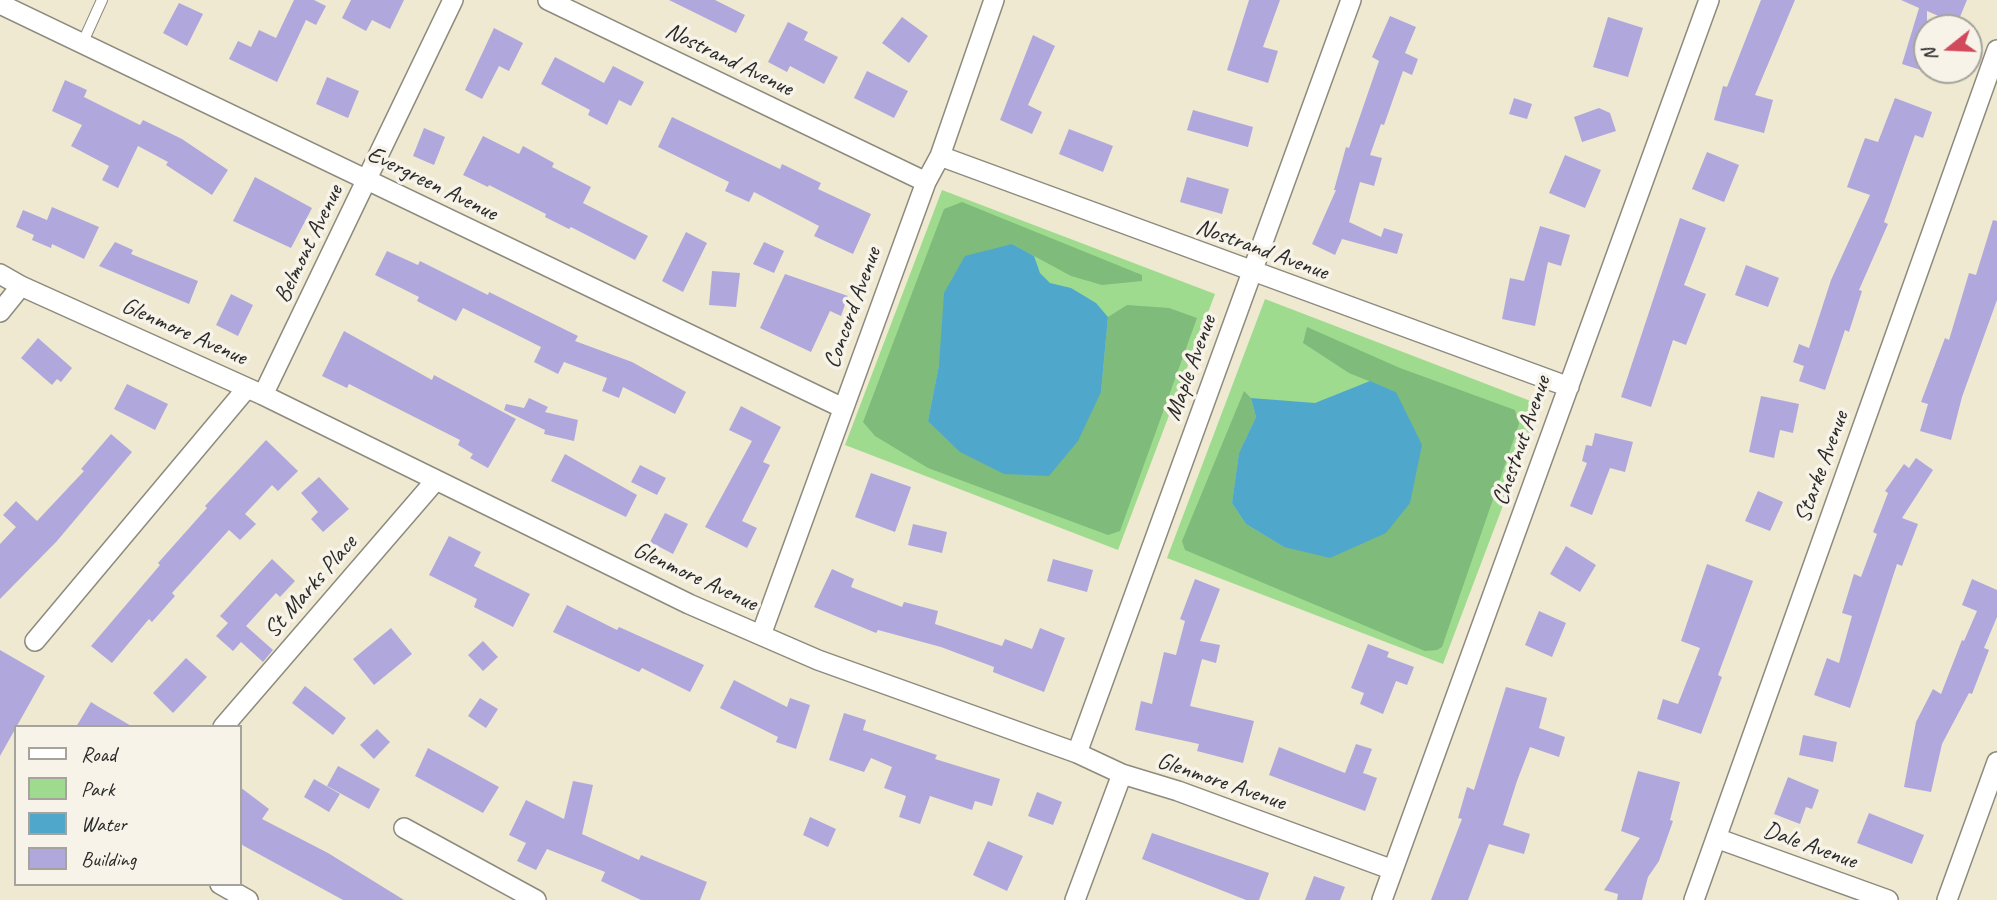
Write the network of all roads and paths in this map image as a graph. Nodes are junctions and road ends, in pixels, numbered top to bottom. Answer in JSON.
{"nodes":[{"id":1,"x":102,"y":0,"type":"edge"},
{"id":2,"x":453,"y":0,"type":"edge"},
{"id":3,"x":548,"y":0,"type":"edge"},
{"id":4,"x":994,"y":0,"type":"edge"},
{"id":5,"x":1351,"y":0,"type":"edge"},
{"id":6,"x":1709,"y":0,"type":"edge"},
{"id":7,"x":0,"y":4,"type":"edge"},
{"id":8,"x":82,"y":44,"type":"junction"},
{"id":9,"x":1997,"y":50,"type":"edge"},
{"id":10,"x":940,"y":156,"type":"junction"},
{"id":11,"x":368,"y":181,"type":"junction"},
{"id":12,"x":926,"y":182,"type":"junction"},
{"id":13,"x":1252,"y":272,"type":"junction"},
{"id":14,"x":0,"y":274,"type":"edge"},
{"id":15,"x":21,"y":286,"type":"junction"},
{"id":16,"x":0,"y":312,"type":"edge"},
{"id":17,"x":1569,"y":387,"type":"junction"},
{"id":18,"x":255,"y":391,"type":"junction"},
{"id":19,"x":843,"y":408,"type":"junction"},
{"id":20,"x":436,"y":480,"type":"junction"},
{"id":21,"x":761,"y":635,"type":"junction"},
{"id":22,"x":35,"y":641,"type":"dead end"},
{"id":23,"x":225,"y":725,"type":"edge"},
{"id":24,"x":1077,"y":753,"type":"junction"},
{"id":25,"x":1997,"y":762,"type":"edge"},
{"id":26,"x":1122,"y":774,"type":"junction"},
{"id":27,"x":404,"y":828,"type":"dead end"},
{"id":28,"x":1716,"y":838,"type":"junction"},
{"id":29,"x":1393,"y":870,"type":"junction"},
{"id":30,"x":224,"y":886,"type":"edge"},
{"id":31,"x":248,"y":900,"type":"edge"},
{"id":32,"x":537,"y":900,"type":"edge"},
{"id":33,"x":1075,"y":900,"type":"edge"},
{"id":34,"x":1382,"y":900,"type":"edge"},
{"id":35,"x":1694,"y":900,"type":"edge"},
{"id":36,"x":1888,"y":900,"type":"edge"},
{"id":37,"x":1947,"y":900,"type":"edge"}],
"edges":[{"from":1,"to":8,"type":"lane"},
{"from":2,"to":11,"type":"street","name":"Belmont Avenue"},
{"from":3,"to":12,"type":"street","name":"Nostrand Avenue"},
{"from":4,"to":10,"type":"street","name":"Concord Avenue"},
{"from":5,"to":13,"type":"street","name":"Maple Avenue"},
{"from":6,"to":17,"type":"street","name":"Chestnut Avenue"},
{"from":7,"to":8,"type":"street","name":"Evergreen Avenue"},
{"from":8,"to":11,"type":"street","name":"Evergreen Avenue"},
{"from":9,"to":28,"type":"street","name":"Starke Avenue"},
{"from":10,"to":12,"type":"street","name":"Concord Avenue"},
{"from":10,"to":13,"type":"street","name":"Nostrand Avenue"},
{"from":11,"to":18,"type":"street","name":"Belmont Avenue"},
{"from":11,"to":19,"type":"street","name":"Evergreen Avenue"},
{"from":12,"to":19,"type":"street","name":"Concord Avenue"},
{"from":13,"to":17,"type":"street","name":"Nostrand Avenue"},
{"from":13,"to":24,"type":"street","name":"Maple Avenue"},
{"from":14,"to":15,"type":"street","name":"Glenmore Avenue"},
{"from":15,"to":16,"type":"street"},
{"from":15,"to":18,"type":"street","name":"Glenmore Avenue"},
{"from":17,"to":29,"type":"street","name":"Chestnut Avenue"},
{"from":18,"to":20,"type":"street","name":"Glenmore Avenue"},
{"from":18,"to":22,"type":"street","name":"Belmont Avenue"},
{"from":19,"to":21,"type":"street","name":"Concord Avenue"},
{"from":20,"to":21,"type":"street","name":"Glenmore Avenue"},
{"from":20,"to":23,"type":"street","name":"St Marks Place"},
{"from":21,"to":24,"type":"street","name":"Glenmore Avenue"},
{"from":24,"to":26,"type":"street","name":"Glenmore Avenue"},
{"from":25,"to":37,"type":"street"},
{"from":26,"to":29,"type":"street","name":"Glenmore Avenue"},
{"from":26,"to":33,"type":"street"},
{"from":27,"to":32,"type":"street"},
{"from":28,"to":35,"type":"street","name":"Starke Avenue"},
{"from":28,"to":36,"type":"street","name":"Dale Avenue"},
{"from":29,"to":34,"type":"street","name":"Chestnut Avenue"},
{"from":30,"to":31,"type":"street"}]}
